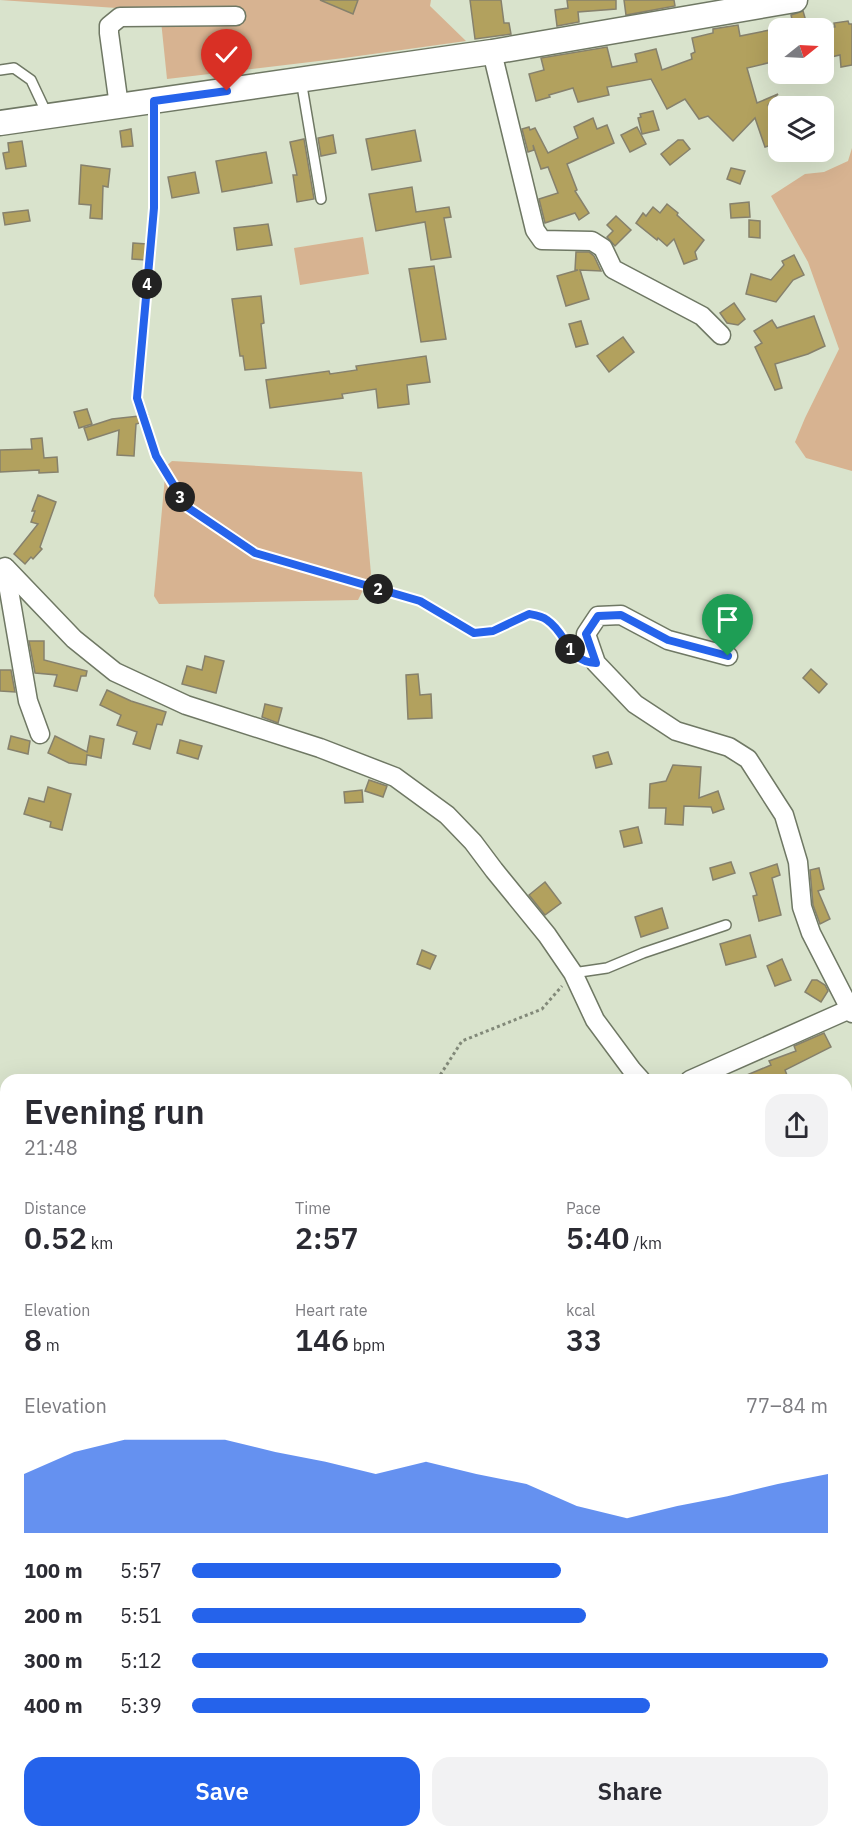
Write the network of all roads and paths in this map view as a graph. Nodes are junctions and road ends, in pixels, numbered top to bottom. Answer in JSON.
{"nodes":[{"id":1,"x":795,"y":0,"type":"edge"},
{"id":2,"x":236,"y":16,"type":"dead end"},
{"id":3,"x":492,"y":52,"type":"junction"},
{"id":4,"x":0,"y":70,"type":"edge"},
{"id":5,"x":301,"y":80,"type":"junction"},
{"id":6,"x":154,"y":101,"type":"junction"},
{"id":7,"x":119,"y":106,"type":"junction"},
{"id":8,"x":48,"y":117,"type":"junction"},
{"id":9,"x":0,"y":123,"type":"edge"},
{"id":10,"x":321,"y":199,"type":"dead end"},
{"id":11,"x":721,"y":335,"type":"dead end"},
{"id":12,"x":3,"y":563,"type":"edge"},
{"id":13,"x":728,"y":656,"type":"dead end"},
{"id":14,"x":596,"y":663,"type":"junction"},
{"id":15,"x":40,"y":734,"type":"dead end"},
{"id":16,"x":726,"y":925,"type":"dead end"},
{"id":17,"x":573,"y":973,"type":"junction"},
{"id":18,"x":851,"y":1011,"type":"edge"},
{"id":19,"x":441,"y":1074,"type":"edge"},
{"id":20,"x":636,"y":1074,"type":"edge"},
{"id":21,"x":704,"y":1074,"type":"edge"}],
"edges":[{"from":1,"to":3,"type":"main road"},
{"from":2,"to":7,"type":"street"},
{"from":3,"to":5,"type":"main road"},
{"from":3,"to":11,"type":"street"},
{"from":4,"to":8,"type":"lane"},
{"from":5,"to":6,"type":"main road"},
{"from":5,"to":10,"type":"lane"},
{"from":6,"to":7,"type":"main road"},
{"from":6,"to":14,"type":"path"},
{"from":7,"to":8,"type":"main road"},
{"from":8,"to":9,"type":"main road"},
{"from":12,"to":15,"type":"street"},
{"from":12,"to":17,"type":"street"},
{"from":13,"to":14,"type":"street"},
{"from":14,"to":18,"type":"street"},
{"from":16,"to":17,"type":"lane"},
{"from":17,"to":19,"type":"path"},
{"from":17,"to":20,"type":"street"},
{"from":18,"to":21,"type":"street"}]}
